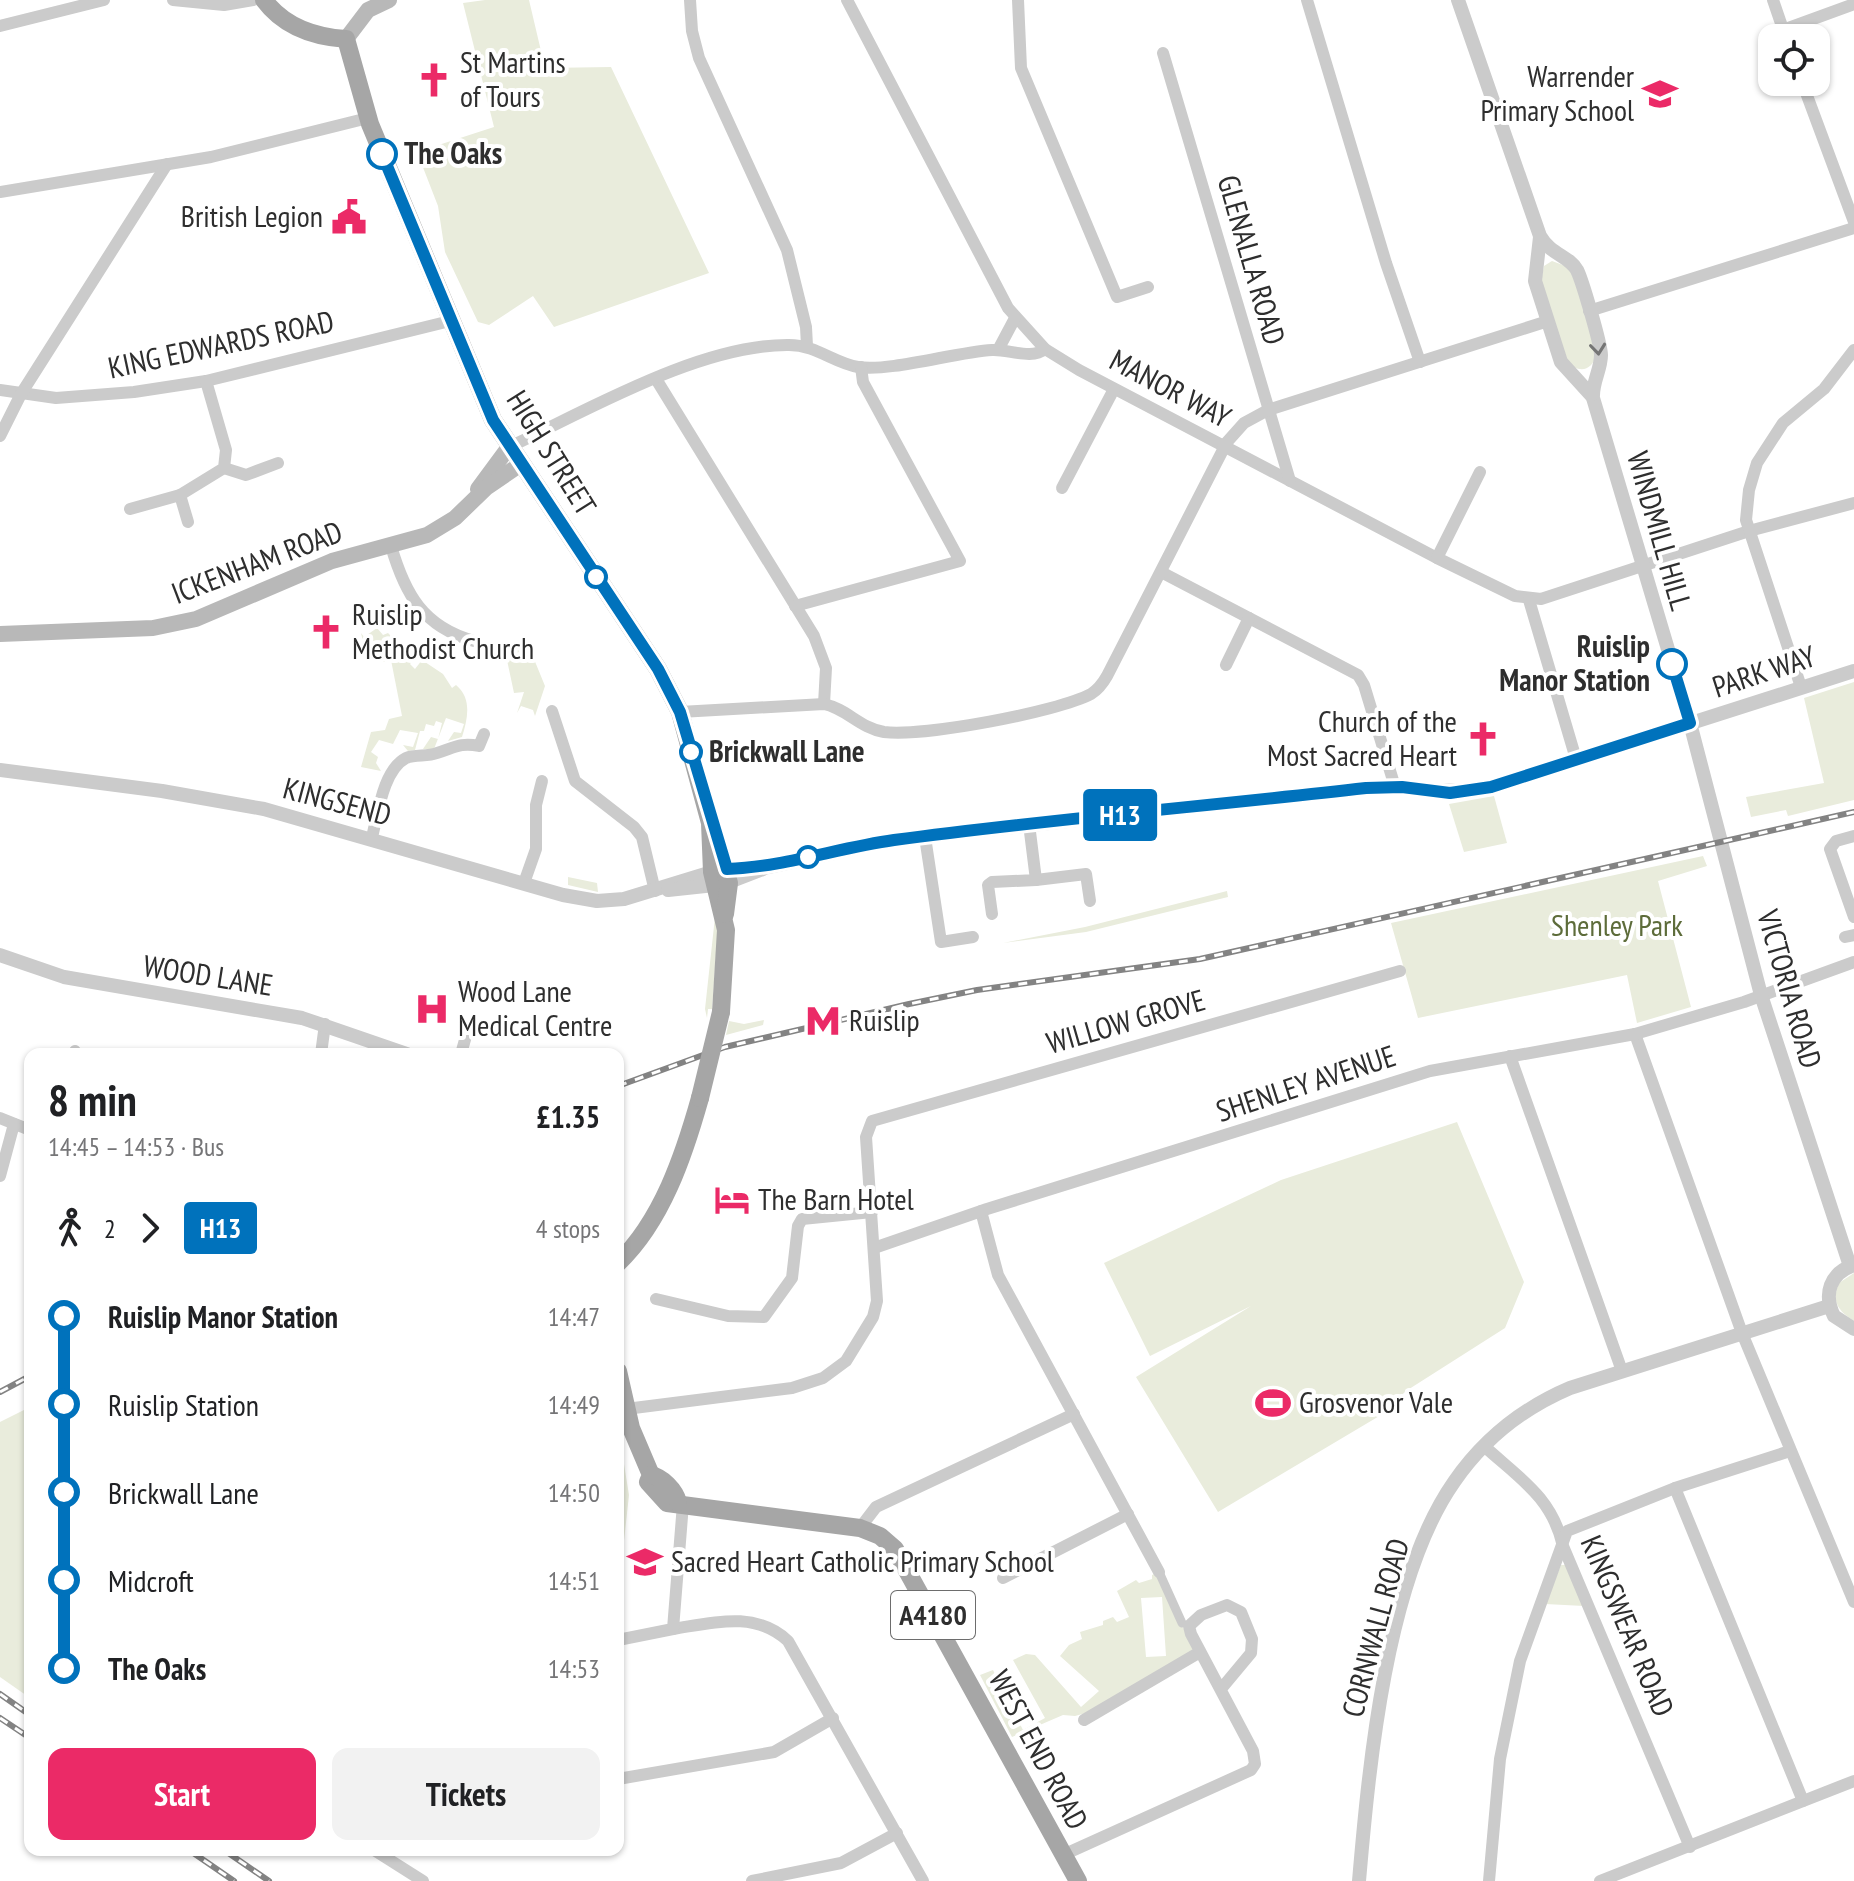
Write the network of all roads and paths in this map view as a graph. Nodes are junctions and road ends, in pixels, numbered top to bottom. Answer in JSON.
{"nodes":[{"id":1,"x":104,"y":0,"type":"edge"},
{"id":2,"x":173,"y":0,"type":"edge"},
{"id":3,"x":253,"y":0,"type":"edge"},
{"id":4,"x":264,"y":0,"type":"edge"},
{"id":5,"x":389,"y":0,"type":"edge"},
{"id":6,"x":690,"y":0,"type":"edge"},
{"id":7,"x":847,"y":0,"type":"edge"},
{"id":8,"x":1018,"y":0,"type":"edge"},
{"id":9,"x":1307,"y":0,"type":"edge"},
{"id":10,"x":1458,"y":0,"type":"edge"},
{"id":11,"x":1773,"y":0,"type":"edge"},
{"id":12,"x":1854,"y":4,"type":"edge"},
{"id":13,"x":1781,"y":24,"type":"edge"},
{"id":14,"x":1808,"y":24,"type":"edge"},
{"id":15,"x":0,"y":26,"type":"edge"},
{"id":16,"x":346,"y":39,"type":"junction"},
{"id":17,"x":1163,"y":53,"type":"dead end"},
{"id":18,"x":1807,"y":96,"type":"edge"},
{"id":19,"x":368,"y":118,"type":"junction"},
{"id":20,"x":167,"y":164,"type":"junction"},
{"id":21,"x":0,"y":192,"type":"edge"},
{"id":22,"x":1854,"y":222,"type":"edge"},
{"id":23,"x":1854,"y":228,"type":"edge"},
{"id":24,"x":1540,"y":236,"type":"junction"},
{"id":25,"x":1148,"y":287,"type":"dead end"},
{"id":26,"x":1589,"y":311,"type":"junction"},
{"id":27,"x":1015,"y":318,"type":"junction"},
{"id":28,"x":450,"y":321,"type":"junction"},
{"id":29,"x":1548,"y":321,"type":"junction"},
{"id":30,"x":807,"y":346,"type":"junction"},
{"id":31,"x":1045,"y":349,"type":"junction"},
{"id":32,"x":998,"y":350,"type":"junction"},
{"id":33,"x":1854,"y":350,"type":"edge"},
{"id":34,"x":1420,"y":362,"type":"junction"},
{"id":35,"x":861,"y":367,"type":"junction"},
{"id":36,"x":656,"y":379,"type":"junction"},
{"id":37,"x":206,"y":381,"type":"junction"},
{"id":38,"x":1114,"y":389,"type":"junction"},
{"id":39,"x":0,"y":390,"type":"edge"},
{"id":40,"x":21,"y":394,"type":"junction"},
{"id":41,"x":1593,"y":398,"type":"junction"},
{"id":42,"x":1268,"y":410,"type":"junction"},
{"id":43,"x":0,"y":436,"type":"edge"},
{"id":44,"x":509,"y":447,"type":"junction"},
{"id":45,"x":1225,"y":447,"type":"junction"},
{"id":46,"x":278,"y":463,"type":"dead end"},
{"id":47,"x":521,"y":464,"type":"junction"},
{"id":48,"x":224,"y":468,"type":"junction"},
{"id":49,"x":1480,"y":472,"type":"dead end"},
{"id":50,"x":1290,"y":481,"type":"junction"},
{"id":51,"x":1062,"y":488,"type":"dead end"},
{"id":52,"x":180,"y":495,"type":"junction"},
{"id":53,"x":471,"y":501,"type":"junction"},
{"id":54,"x":1854,"y":503,"type":"edge"},
{"id":55,"x":130,"y":509,"type":"dead end"},
{"id":56,"x":188,"y":522,"type":"dead end"},
{"id":57,"x":1749,"y":531,"type":"junction"},
{"id":58,"x":391,"y":546,"type":"junction"},
{"id":59,"x":1437,"y":558,"type":"junction"},
{"id":60,"x":1640,"y":566,"type":"junction"},
{"id":61,"x":1161,"y":572,"type":"junction"},
{"id":62,"x":1529,"y":600,"type":"junction"},
{"id":63,"x":795,"y":606,"type":"junction"},
{"id":64,"x":1249,"y":618,"type":"junction"},
{"id":65,"x":0,"y":634,"type":"edge"},
{"id":66,"x":474,"y":641,"type":"dead end"},
{"id":67,"x":1226,"y":665,"type":"dead end"},
{"id":68,"x":1854,"y":671,"type":"edge"},
{"id":69,"x":1801,"y":687,"type":"junction"},
{"id":70,"x":824,"y":704,"type":"junction"},
{"id":71,"x":552,"y":711,"type":"dead end"},
{"id":72,"x":680,"y":712,"type":"junction"},
{"id":73,"x":1690,"y":723,"type":"junction"},
{"id":74,"x":484,"y":734,"type":"dead end"},
{"id":75,"x":1576,"y":759,"type":"junction"},
{"id":76,"x":0,"y":770,"type":"edge"},
{"id":77,"x":542,"y":781,"type":"dead end"},
{"id":78,"x":1395,"y":787,"type":"junction"},
{"id":79,"x":1029,"y":824,"type":"junction"},
{"id":80,"x":1854,"y":836,"type":"edge"},
{"id":81,"x":372,"y":837,"type":"junction"},
{"id":82,"x":925,"y":837,"type":"junction"},
{"id":83,"x":722,"y":876,"type":"junction"},
{"id":84,"x":1036,"y":880,"type":"junction"},
{"id":85,"x":524,"y":883,"type":"junction"},
{"id":86,"x":655,"y":891,"type":"junction"},
{"id":87,"x":1090,"y":901,"type":"dead end"},
{"id":88,"x":992,"y":914,"type":"dead end"},
{"id":89,"x":1854,"y":917,"type":"edge"},
{"id":90,"x":973,"y":937,"type":"dead end"},
{"id":91,"x":0,"y":955,"type":"edge"},
{"id":92,"x":1854,"y":962,"type":"edge"},
{"id":93,"x":1400,"y":971,"type":"dead end"},
{"id":94,"x":1761,"y":995,"type":"junction"},
{"id":95,"x":325,"y":1024,"type":"junction"},
{"id":96,"x":1635,"y":1034,"type":"junction"},
{"id":97,"x":466,"y":1036,"type":"dead end"},
{"id":98,"x":322,"y":1048,"type":"edge"},
{"id":99,"x":391,"y":1048,"type":"edge"},
{"id":100,"x":463,"y":1048,"type":"edge"},
{"id":101,"x":1510,"y":1056,"type":"junction"},
{"id":102,"x":0,"y":1118,"type":"edge"},
{"id":103,"x":14,"y":1124,"type":"junction"},
{"id":104,"x":24,"y":1128,"type":"edge"},
{"id":105,"x":0,"y":1176,"type":"edge"},
{"id":106,"x":981,"y":1211,"type":"junction"},
{"id":107,"x":872,"y":1212,"type":"junction"},
{"id":108,"x":874,"y":1248,"type":"junction"},
{"id":109,"x":624,"y":1257,"type":"edge"},
{"id":110,"x":1852,"y":1266,"type":"edge"},
{"id":111,"x":656,"y":1299,"type":"dead end"},
{"id":112,"x":1829,"y":1306,"type":"junction"},
{"id":113,"x":1854,"y":1329,"type":"edge"},
{"id":114,"x":1742,"y":1333,"type":"junction"},
{"id":115,"x":1622,"y":1371,"type":"junction"},
{"id":116,"x":624,"y":1400,"type":"edge"},
{"id":117,"x":626,"y":1409,"type":"junction"},
{"id":118,"x":1074,"y":1414,"type":"junction"},
{"id":119,"x":1484,"y":1446,"type":"junction"},
{"id":120,"x":1790,"y":1451,"type":"junction"},
{"id":121,"x":1675,"y":1488,"type":"junction"},
{"id":122,"x":681,"y":1503,"type":"junction"},
{"id":123,"x":1128,"y":1514,"type":"junction"},
{"id":124,"x":860,"y":1528,"type":"junction"},
{"id":125,"x":1563,"y":1546,"type":"junction"},
{"id":126,"x":1159,"y":1572,"type":"joint"},
{"id":127,"x":1003,"y":1578,"type":"dead end"},
{"id":128,"x":1854,"y":1602,"type":"edge"},
{"id":129,"x":1187,"y":1622,"type":"junction"},
{"id":130,"x":673,"y":1629,"type":"junction"},
{"id":131,"x":624,"y":1639,"type":"edge"},
{"id":132,"x":1200,"y":1652,"type":"junction"},
{"id":133,"x":1221,"y":1689,"type":"junction"},
{"id":134,"x":833,"y":1718,"type":"junction"},
{"id":135,"x":1084,"y":1720,"type":"dead end"},
{"id":136,"x":624,"y":1778,"type":"edge"},
{"id":137,"x":1854,"y":1781,"type":"edge"},
{"id":138,"x":1803,"y":1801,"type":"junction"},
{"id":139,"x":897,"y":1833,"type":"junction"},
{"id":140,"x":1690,"y":1847,"type":"junction"},
{"id":141,"x":1063,"y":1855,"type":"junction"},
{"id":142,"x":384,"y":1856,"type":"edge"},
{"id":143,"x":398,"y":1856,"type":"edge"},
{"id":144,"x":394,"y":1862,"type":"junction"},
{"id":145,"x":423,"y":1881,"type":"edge"},
{"id":146,"x":752,"y":1881,"type":"edge"},
{"id":147,"x":923,"y":1881,"type":"edge"},
{"id":148,"x":1078,"y":1881,"type":"edge"},
{"id":149,"x":1359,"y":1881,"type":"edge"},
{"id":150,"x":1489,"y":1881,"type":"edge"},
{"id":151,"x":1600,"y":1881,"type":"edge"}],
"edges":[{"from":1,"to":15,"type":"street"},
{"from":2,"to":3,"type":"street"},
{"from":4,"to":16,"type":"main road"},
{"from":5,"to":16,"type":"main road"},
{"from":6,"to":30,"type":"street"},
{"from":7,"to":27,"type":"street","name":"MANOR WAY"},
{"from":8,"to":25,"type":"street"},
{"from":9,"to":34,"type":"street"},
{"from":10,"to":24,"type":"street","name":"WINDMILL HILL"},
{"from":11,"to":13,"type":"street"},
{"from":12,"to":14,"type":"street"},
{"from":16,"to":19,"type":"main road","name":"HIGH STREET"},
{"from":17,"to":42,"type":"street","name":"GLENALLA ROAD"},
{"from":18,"to":22,"type":"street"},
{"from":19,"to":20,"type":"street"},
{"from":19,"to":28,"type":"main road","name":"HIGH STREET"},
{"from":20,"to":21,"type":"street"},
{"from":20,"to":40,"type":"street"},
{"from":23,"to":26,"type":"street"},
{"from":24,"to":26,"type":"street","name":"WINDMILL HILL"},
{"from":24,"to":29,"type":"street","name":"WINDMILL HILL"},
{"from":26,"to":41,"type":"street","name":"WINDMILL HILL","one_way":true},
{"from":27,"to":31,"type":"street","name":"MANOR WAY"},
{"from":27,"to":32,"type":"street"},
{"from":28,"to":37,"type":"street","name":"KING EDWARDS ROAD"},
{"from":28,"to":44,"type":"main road","name":"HIGH STREET"},
{"from":29,"to":34,"type":"street"},
{"from":29,"to":41,"type":"street","name":"WINDMILL HILL"},
{"from":30,"to":35,"type":"street"},
{"from":30,"to":36,"type":"street"},
{"from":31,"to":32,"type":"street"},
{"from":31,"to":38,"type":"street","name":"MANOR WAY"},
{"from":32,"to":35,"type":"street"},
{"from":33,"to":57,"type":"street"},
{"from":34,"to":42,"type":"street"},
{"from":35,"to":63,"type":"street"},
{"from":36,"to":44,"type":"street"},
{"from":36,"to":63,"type":"street"},
{"from":37,"to":40,"type":"street","name":"KING EDWARDS ROAD"},
{"from":37,"to":48,"type":"street"},
{"from":38,"to":45,"type":"street","name":"MANOR WAY"},
{"from":38,"to":51,"type":"street"},
{"from":39,"to":40,"type":"street","name":"KING EDWARDS ROAD"},
{"from":40,"to":43,"type":"street"},
{"from":41,"to":60,"type":"street","name":"WINDMILL HILL"},
{"from":42,"to":45,"type":"street"},
{"from":42,"to":50,"type":"street","name":"GLENALLA ROAD"},
{"from":44,"to":47,"type":"main road","name":"HIGH STREET"},
{"from":44,"to":53,"type":"main road","name":"ICKENHAM ROAD"},
{"from":45,"to":50,"type":"street","name":"MANOR WAY"},
{"from":45,"to":61,"type":"street"},
{"from":46,"to":48,"type":"street"},
{"from":47,"to":53,"type":"main road","name":"ICKENHAM ROAD"},
{"from":47,"to":72,"type":"main road","name":"HIGH STREET"},
{"from":48,"to":52,"type":"street"},
{"from":49,"to":59,"type":"street"},
{"from":50,"to":59,"type":"street","name":"MANOR WAY"},
{"from":52,"to":55,"type":"street"},
{"from":52,"to":56,"type":"street"},
{"from":53,"to":58,"type":"main road","name":"ICKENHAM ROAD"},
{"from":54,"to":57,"type":"street"},
{"from":57,"to":60,"type":"street"},
{"from":57,"to":69,"type":"street"},
{"from":58,"to":65,"type":"main road","name":"ICKENHAM ROAD"},
{"from":58,"to":66,"type":"street"},
{"from":59,"to":62,"type":"street","name":"MANOR WAY"},
{"from":60,"to":62,"type":"street"},
{"from":60,"to":73,"type":"street","name":"WINDMILL HILL"},
{"from":61,"to":64,"type":"street"},
{"from":61,"to":70,"type":"street"},
{"from":62,"to":75,"type":"street"},
{"from":63,"to":70,"type":"street"},
{"from":64,"to":67,"type":"street"},
{"from":64,"to":78,"type":"street"},
{"from":68,"to":69,"type":"street","name":"PARK WAY"},
{"from":69,"to":73,"type":"street","name":"PARK WAY"},
{"from":70,"to":72,"type":"street"},
{"from":71,"to":86,"type":"street"},
{"from":72,"to":83,"type":"main road","name":"HIGH STREET"},
{"from":73,"to":75,"type":"street","name":"PARK WAY"},
{"from":73,"to":94,"type":"street","name":"VICTORIA ROAD"},
{"from":74,"to":81,"type":"street"},
{"from":75,"to":78,"type":"street","name":"PARK WAY"},
{"from":76,"to":81,"type":"street","name":"KINGSEND"},
{"from":77,"to":85,"type":"street"},
{"from":78,"to":79,"type":"street","name":"PARK WAY"},
{"from":79,"to":82,"type":"street","name":"KINGSEND"},
{"from":79,"to":84,"type":"street"},
{"from":80,"to":89,"type":"street"},
{"from":81,"to":85,"type":"street","name":"KINGSEND"},
{"from":82,"to":83,"type":"street","name":"KINGSEND"},
{"from":82,"to":90,"type":"street"},
{"from":83,"to":86,"type":"street","name":"KINGSEND"},
{"from":83,"to":109,"type":"main road","bridge":true},
{"from":84,"to":87,"type":"street"},
{"from":84,"to":88,"type":"street"},
{"from":85,"to":86,"type":"street","name":"KINGSEND"},
{"from":91,"to":95,"type":"street","name":"WOOD LANE"},
{"from":92,"to":94,"type":"street","name":"SHENLEY AVENUE"},
{"from":93,"to":107,"type":"street","name":"WILLOW GROVE"},
{"from":94,"to":96,"type":"street","name":"SHENLEY AVENUE"},
{"from":94,"to":110,"type":"street","name":"VICTORIA ROAD"},
{"from":95,"to":98,"type":"street"},
{"from":95,"to":99,"type":"street","name":"WOOD LANE"},
{"from":96,"to":101,"type":"street","name":"SHENLEY AVENUE"},
{"from":96,"to":114,"type":"street"},
{"from":97,"to":100,"type":"street"},
{"from":101,"to":106,"type":"street","name":"SHENLEY AVENUE"},
{"from":101,"to":115,"type":"street"},
{"from":102,"to":103,"type":"street"},
{"from":103,"to":104,"type":"street"},
{"from":103,"to":105,"type":"street"},
{"from":106,"to":108,"type":"street","name":"SHENLEY AVENUE"},
{"from":106,"to":118,"type":"street"},
{"from":107,"to":108,"type":"street"},
{"from":107,"to":111,"type":"street"},
{"from":108,"to":117,"type":"street"},
{"from":110,"to":112,"type":"street","name":"VICTORIA ROAD"},
{"from":112,"to":113,"type":"street"},
{"from":112,"to":114,"type":"street","name":"CORNWALL ROAD"},
{"from":114,"to":115,"type":"street","name":"CORNWALL ROAD"},
{"from":114,"to":120,"type":"street"},
{"from":115,"to":119,"type":"street","name":"CORNWALL ROAD"},
{"from":116,"to":117,"type":"main road"},
{"from":117,"to":122,"type":"main road"},
{"from":118,"to":123,"type":"street"},
{"from":118,"to":124,"type":"street"},
{"from":119,"to":125,"type":"street","name":"KINGSWEAR ROAD"},
{"from":119,"to":149,"type":"street","name":"CORNWALL ROAD"},
{"from":120,"to":121,"type":"street"},
{"from":120,"to":128,"type":"street"},
{"from":121,"to":125,"type":"street"},
{"from":121,"to":138,"type":"street"},
{"from":122,"to":124,"type":"main road","name":"WEST END ROAD","number":"A4180"},
{"from":122,"to":130,"type":"street"},
{"from":123,"to":126,"type":"street"},
{"from":123,"to":127,"type":"street"},
{"from":124,"to":141,"type":"main road","name":"WEST END ROAD","number":"A4180"},
{"from":125,"to":140,"type":"street","name":"KINGSWEAR ROAD"},
{"from":125,"to":150,"type":"street"},
{"from":126,"to":129,"type":"street"},
{"from":129,"to":132,"type":"street"},
{"from":129,"to":133,"type":"street"},
{"from":130,"to":131,"type":"street"},
{"from":130,"to":134,"type":"street"},
{"from":132,"to":133,"type":"street"},
{"from":132,"to":135,"type":"street"},
{"from":133,"to":141,"type":"street"},
{"from":134,"to":136,"type":"street"},
{"from":134,"to":139,"type":"street"},
{"from":137,"to":138,"type":"street"},
{"from":138,"to":140,"type":"street"},
{"from":139,"to":146,"type":"street"},
{"from":139,"to":147,"type":"street"},
{"from":140,"to":151,"type":"street"},
{"from":141,"to":148,"type":"main road","name":"WEST END ROAD","number":"A4180"},
{"from":142,"to":144,"type":"street"},
{"from":143,"to":144,"type":"street"},
{"from":144,"to":145,"type":"street"}]}
